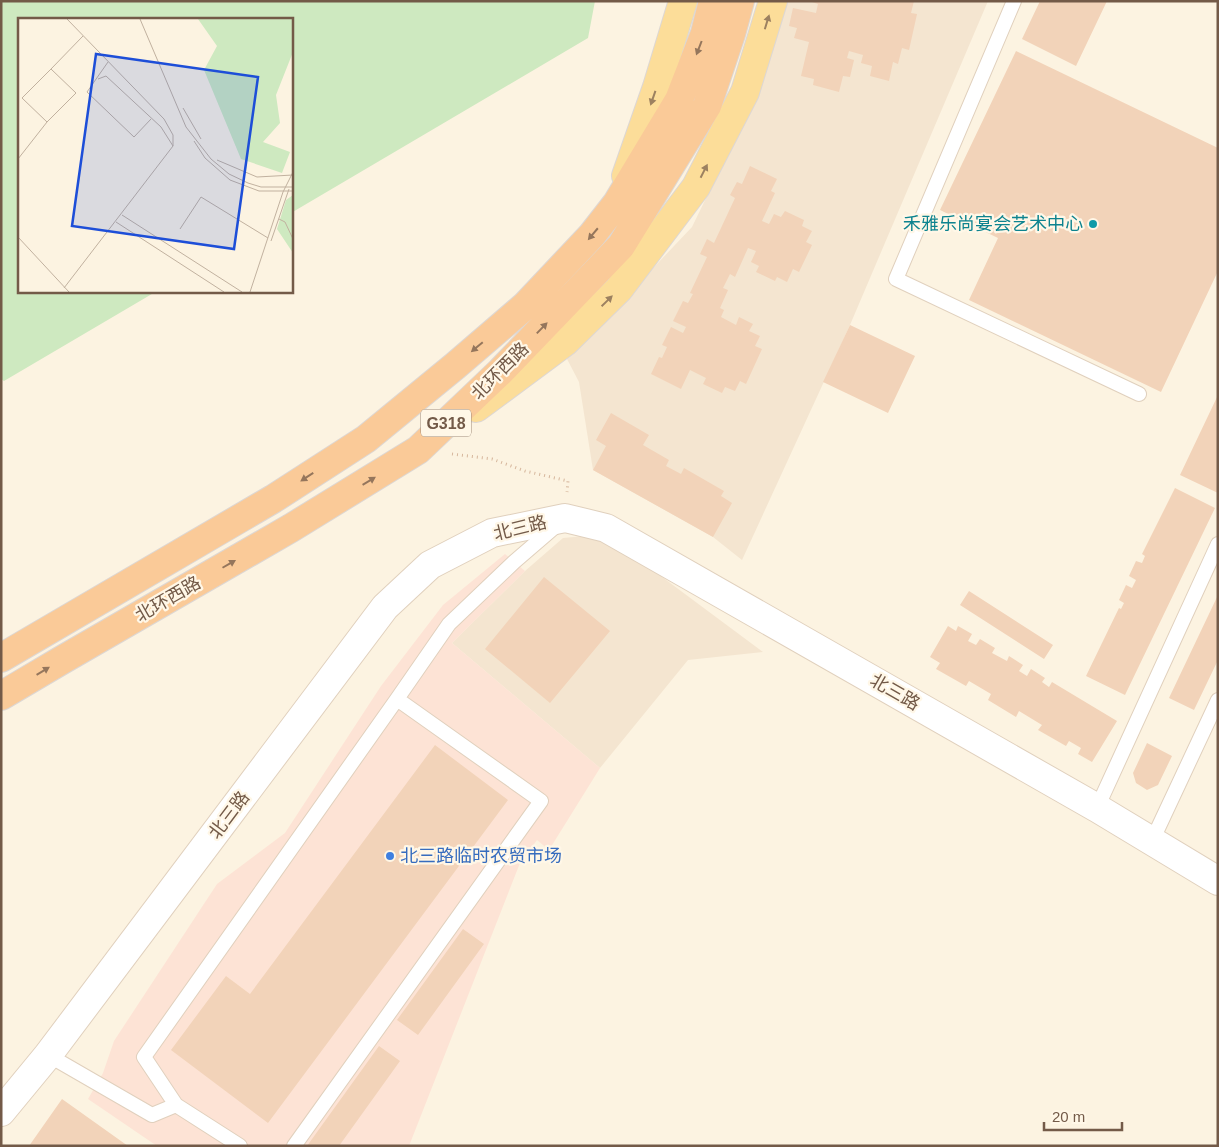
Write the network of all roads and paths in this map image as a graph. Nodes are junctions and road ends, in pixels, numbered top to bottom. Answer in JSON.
{"nodes":[{"id":1,"x":683,"y":1,"type":"edge"},
{"id":2,"x":713,"y":1,"type":"edge"},
{"id":3,"x":740,"y":1,"type":"edge"},
{"id":4,"x":773,"y":1,"type":"edge"},
{"id":5,"x":1014,"y":1,"type":"edge"},
{"id":6,"x":617,"y":203,"type":"junction"},
{"id":7,"x":1139,"y":394,"type":"dead end"},
{"id":8,"x":418,"y":450,"type":"junction"},
{"id":9,"x":565,"y":518,"type":"junction"},
{"id":10,"x":1218,"y":544,"type":"edge"},
{"id":11,"x":1,"y":658,"type":"edge"},
{"id":12,"x":1,"y":696,"type":"edge"},
{"id":13,"x":398,"y":699,"type":"junction"},
{"id":14,"x":1218,"y":700,"type":"edge"},
{"id":15,"x":1097,"y":808,"type":"junction"},
{"id":16,"x":1152,"y":841,"type":"junction"},
{"id":17,"x":1218,"y":881,"type":"edge"},
{"id":18,"x":48,"y":1055,"type":"junction"},
{"id":19,"x":176,"y":1105,"type":"junction"},
{"id":20,"x":1,"y":1112,"type":"edge"},
{"id":21,"x":240,"y":1146,"type":"edge"},
{"id":22,"x":294,"y":1146,"type":"edge"}],
"edges":[{"from":1,"to":6,"type":"main road","one_way":true},
{"from":2,"to":6,"type":"highway","name":"北环西路","number":"G318","one_way":true},
{"from":8,"to":3,"type":"highway","name":"北环西路","number":"G318","one_way":true},
{"from":8,"to":4,"type":"main road","one_way":true},
{"from":5,"to":7,"type":"lane"},
{"from":6,"to":11,"type":"highway","name":"北环西路","number":"G318","one_way":true},
{"from":8,"to":9,"type":"path"},
{"from":12,"to":8,"type":"highway","name":"北环西路","number":"G318","one_way":true},
{"from":9,"to":13,"type":"lane"},
{"from":9,"to":15,"type":"street","name":"北三路"},
{"from":9,"to":18,"type":"street","name":"北三路"},
{"from":10,"to":15,"type":"lane"},
{"from":13,"to":19,"type":"lane"},
{"from":13,"to":22,"type":"lane"},
{"from":14,"to":16,"type":"lane"},
{"from":15,"to":16,"type":"street","name":"北三路"},
{"from":16,"to":17,"type":"street","name":"北三路"},
{"from":18,"to":19,"type":"lane"},
{"from":18,"to":20,"type":"street","name":"北三路"},
{"from":19,"to":21,"type":"lane"}]}
